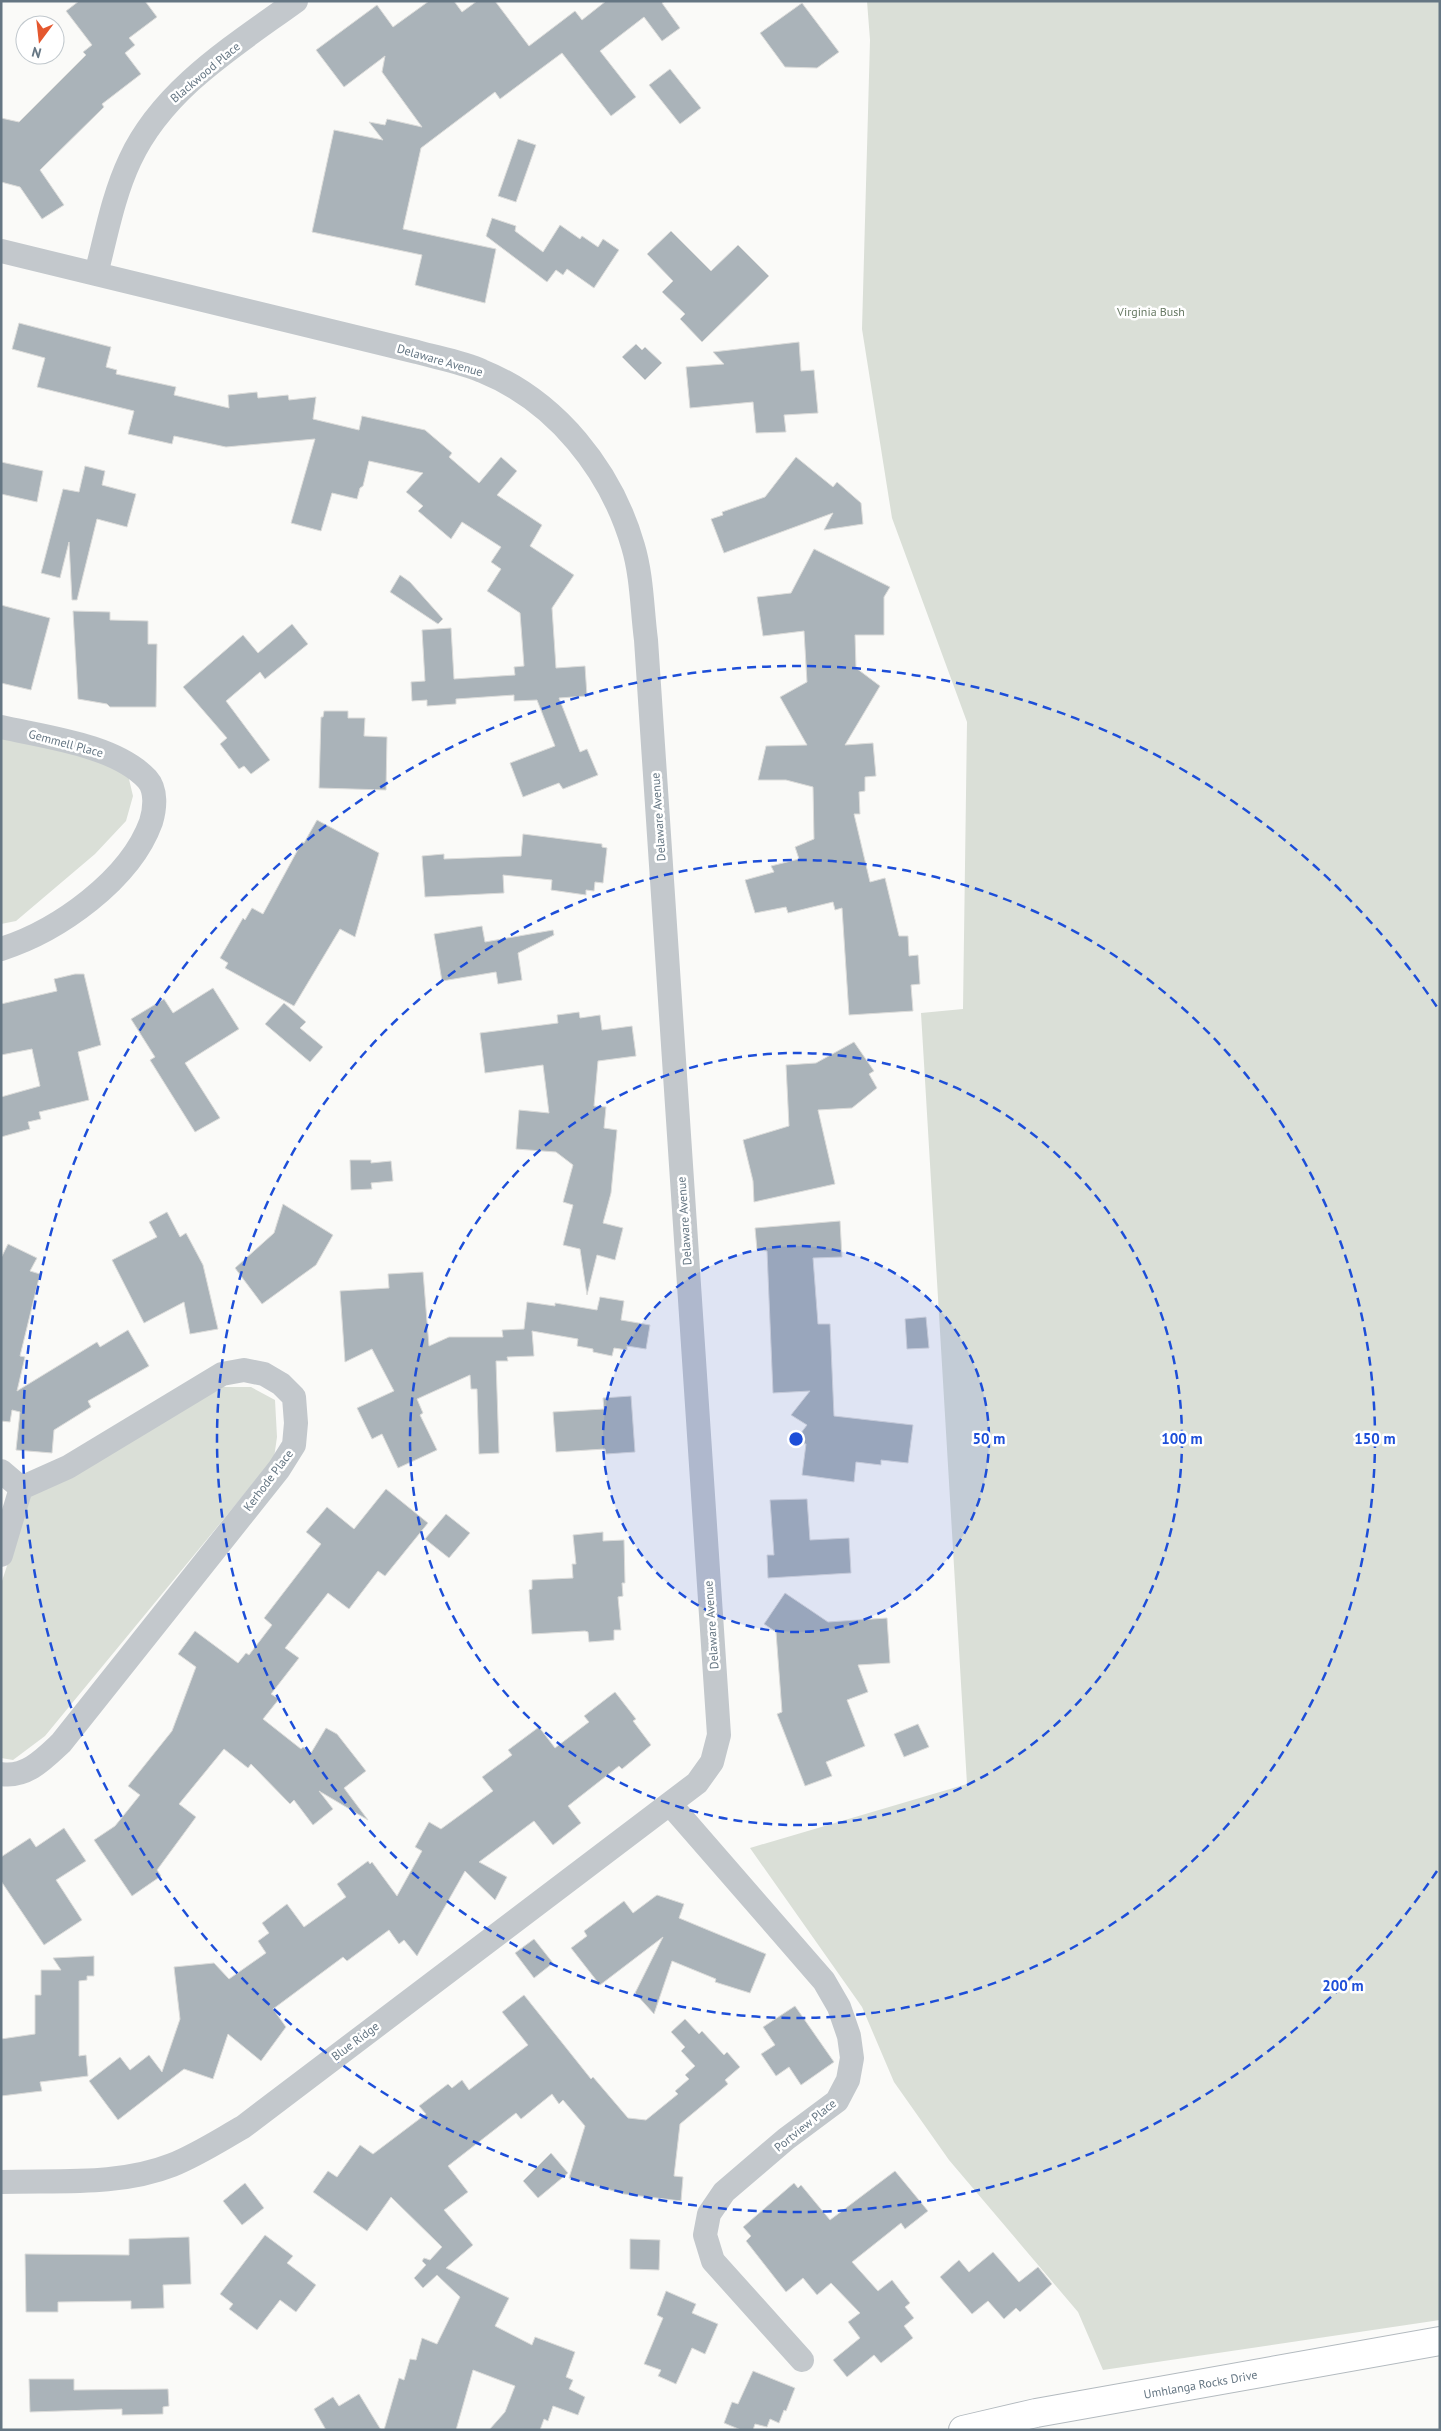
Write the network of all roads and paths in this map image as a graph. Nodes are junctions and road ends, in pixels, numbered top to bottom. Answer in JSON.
{"nodes":[{"id":1,"x":296,"y":1,"type":"edge"},
{"id":2,"x":1,"y":250,"type":"edge"},
{"id":3,"x":96,"y":274,"type":"junction"},
{"id":4,"x":1,"y":727,"type":"edge"},
{"id":5,"x":1,"y":949,"type":"edge"},
{"id":6,"x":1,"y":1471,"type":"edge"},
{"id":7,"x":21,"y":1488,"type":"junction"},
{"id":8,"x":1,"y":1555,"type":"edge"},
{"id":9,"x":1,"y":1774,"type":"edge"},
{"id":10,"x":670,"y":1804,"type":"junction"},
{"id":11,"x":1,"y":2182,"type":"edge"},
{"id":12,"x":1440,"y":2341,"type":"edge"},
{"id":13,"x":802,"y":2360,"type":"dead end"},
{"id":14,"x":963,"y":2430,"type":"edge"}],
"edges":[{"from":1,"to":3,"type":"street","name":"Blackwood Place"},
{"from":2,"to":3,"type":"street","name":"Delaware Avenue"},
{"from":3,"to":10,"type":"street","name":"Delaware Avenue"},
{"from":4,"to":5,"type":"street","name":"Gemmell Place"},
{"from":6,"to":7,"type":"street"},
{"from":7,"to":8,"type":"street"},
{"from":7,"to":9,"type":"street","name":"Kerhode Place"},
{"from":10,"to":11,"type":"street","name":"Blue Ridge"},
{"from":10,"to":13,"type":"street","name":"Portview Place"},
{"from":12,"to":14,"type":"main road","name":"Umhlanga Rocks Drive"}]}
